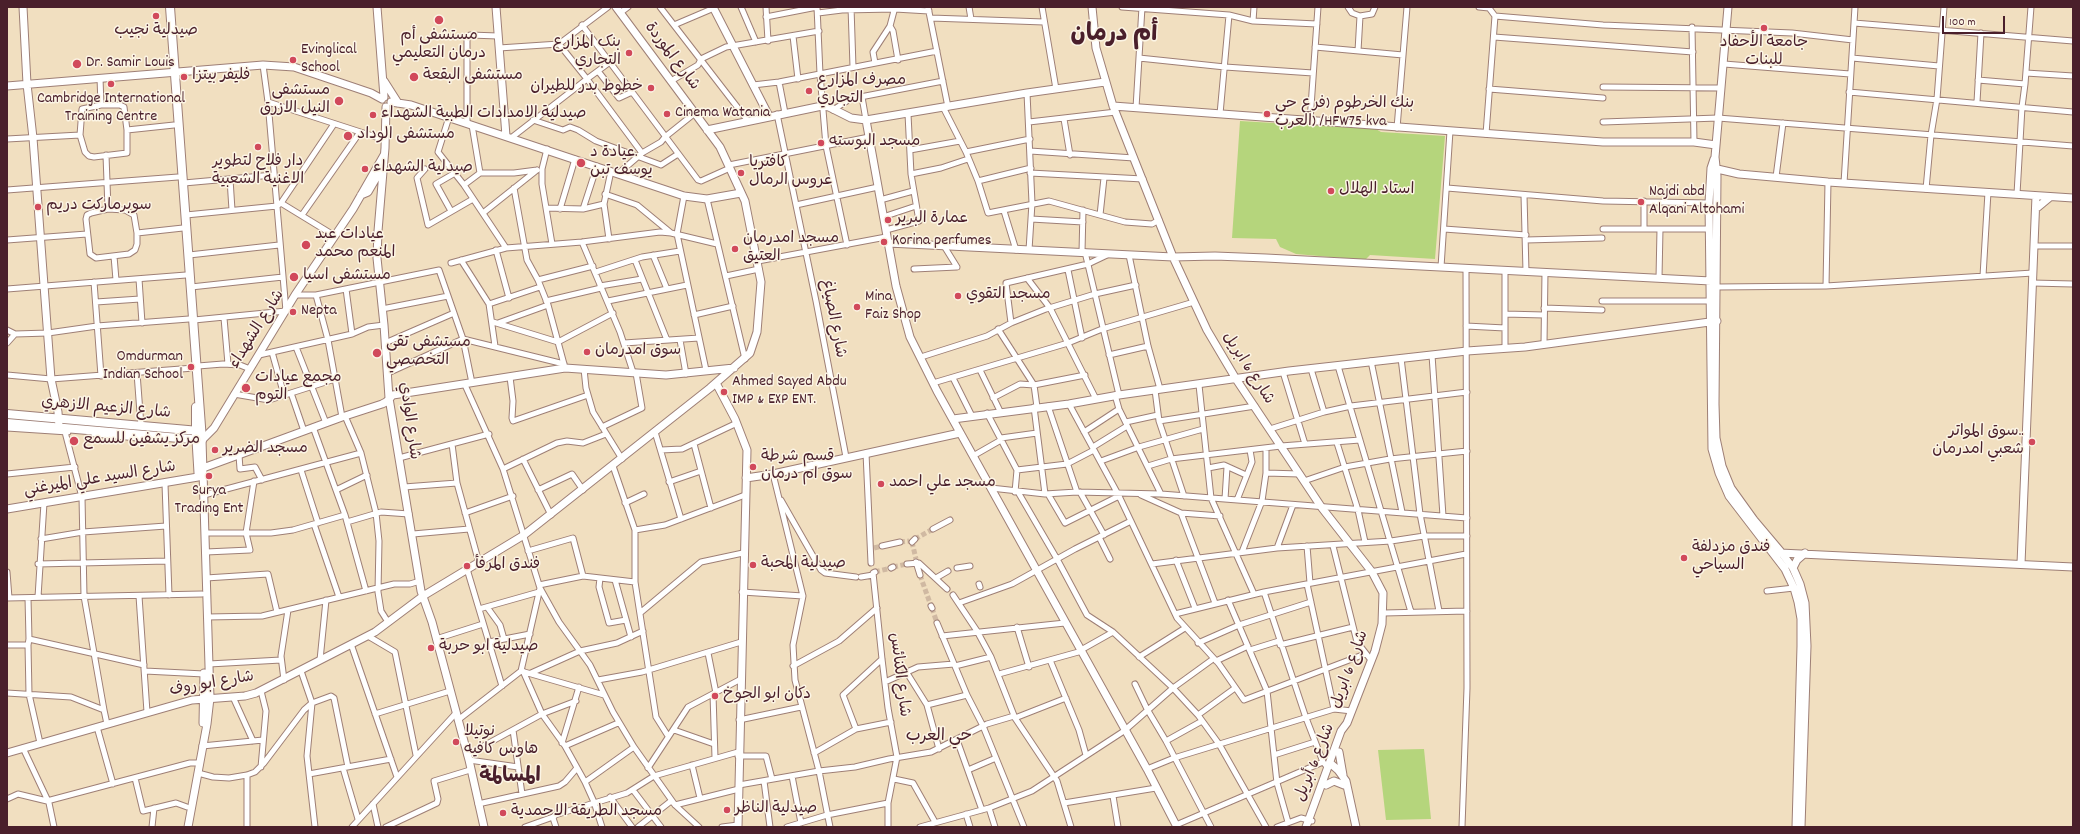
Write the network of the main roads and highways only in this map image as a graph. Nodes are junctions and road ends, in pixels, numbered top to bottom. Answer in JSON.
{"nodes":[{"id":1,"x":165,"y":7,"type":"edge"},
{"id":2,"x":170,"y":7,"type":"edge"},
{"id":3,"x":173,"y":72,"type":"junction"},
{"id":4,"x":181,"y":180,"type":"junction"},
{"id":5,"x":192,"y":320,"type":"junction"},
{"id":6,"x":7,"y":414,"type":"edge"},
{"id":7,"x":7,"y":423,"type":"edge"},
{"id":8,"x":58,"y":424,"type":"junction"},
{"id":9,"x":199,"y":428,"type":"junction"}],
"edges":[{"from":1,"to":3,"type":"main road"},
{"from":2,"to":3,"type":"main road"},
{"from":3,"to":4,"type":"main road"},
{"from":3,"to":4,"type":"main road"},
{"from":4,"to":5,"type":"main road"},
{"from":4,"to":5,"type":"main road"},
{"from":5,"to":9,"type":"main road"},
{"from":6,"to":8,"type":"main road","name":"شارع الزعيم الازهري"},
{"from":7,"to":8,"type":"main road","name":"شارع الزعيم الازهري"},
{"from":8,"to":9,"type":"main road","name":"شارع الزعيم الازهري"},
{"from":8,"to":9,"type":"main road","name":"شارع الزعيم الازهري"}]}
